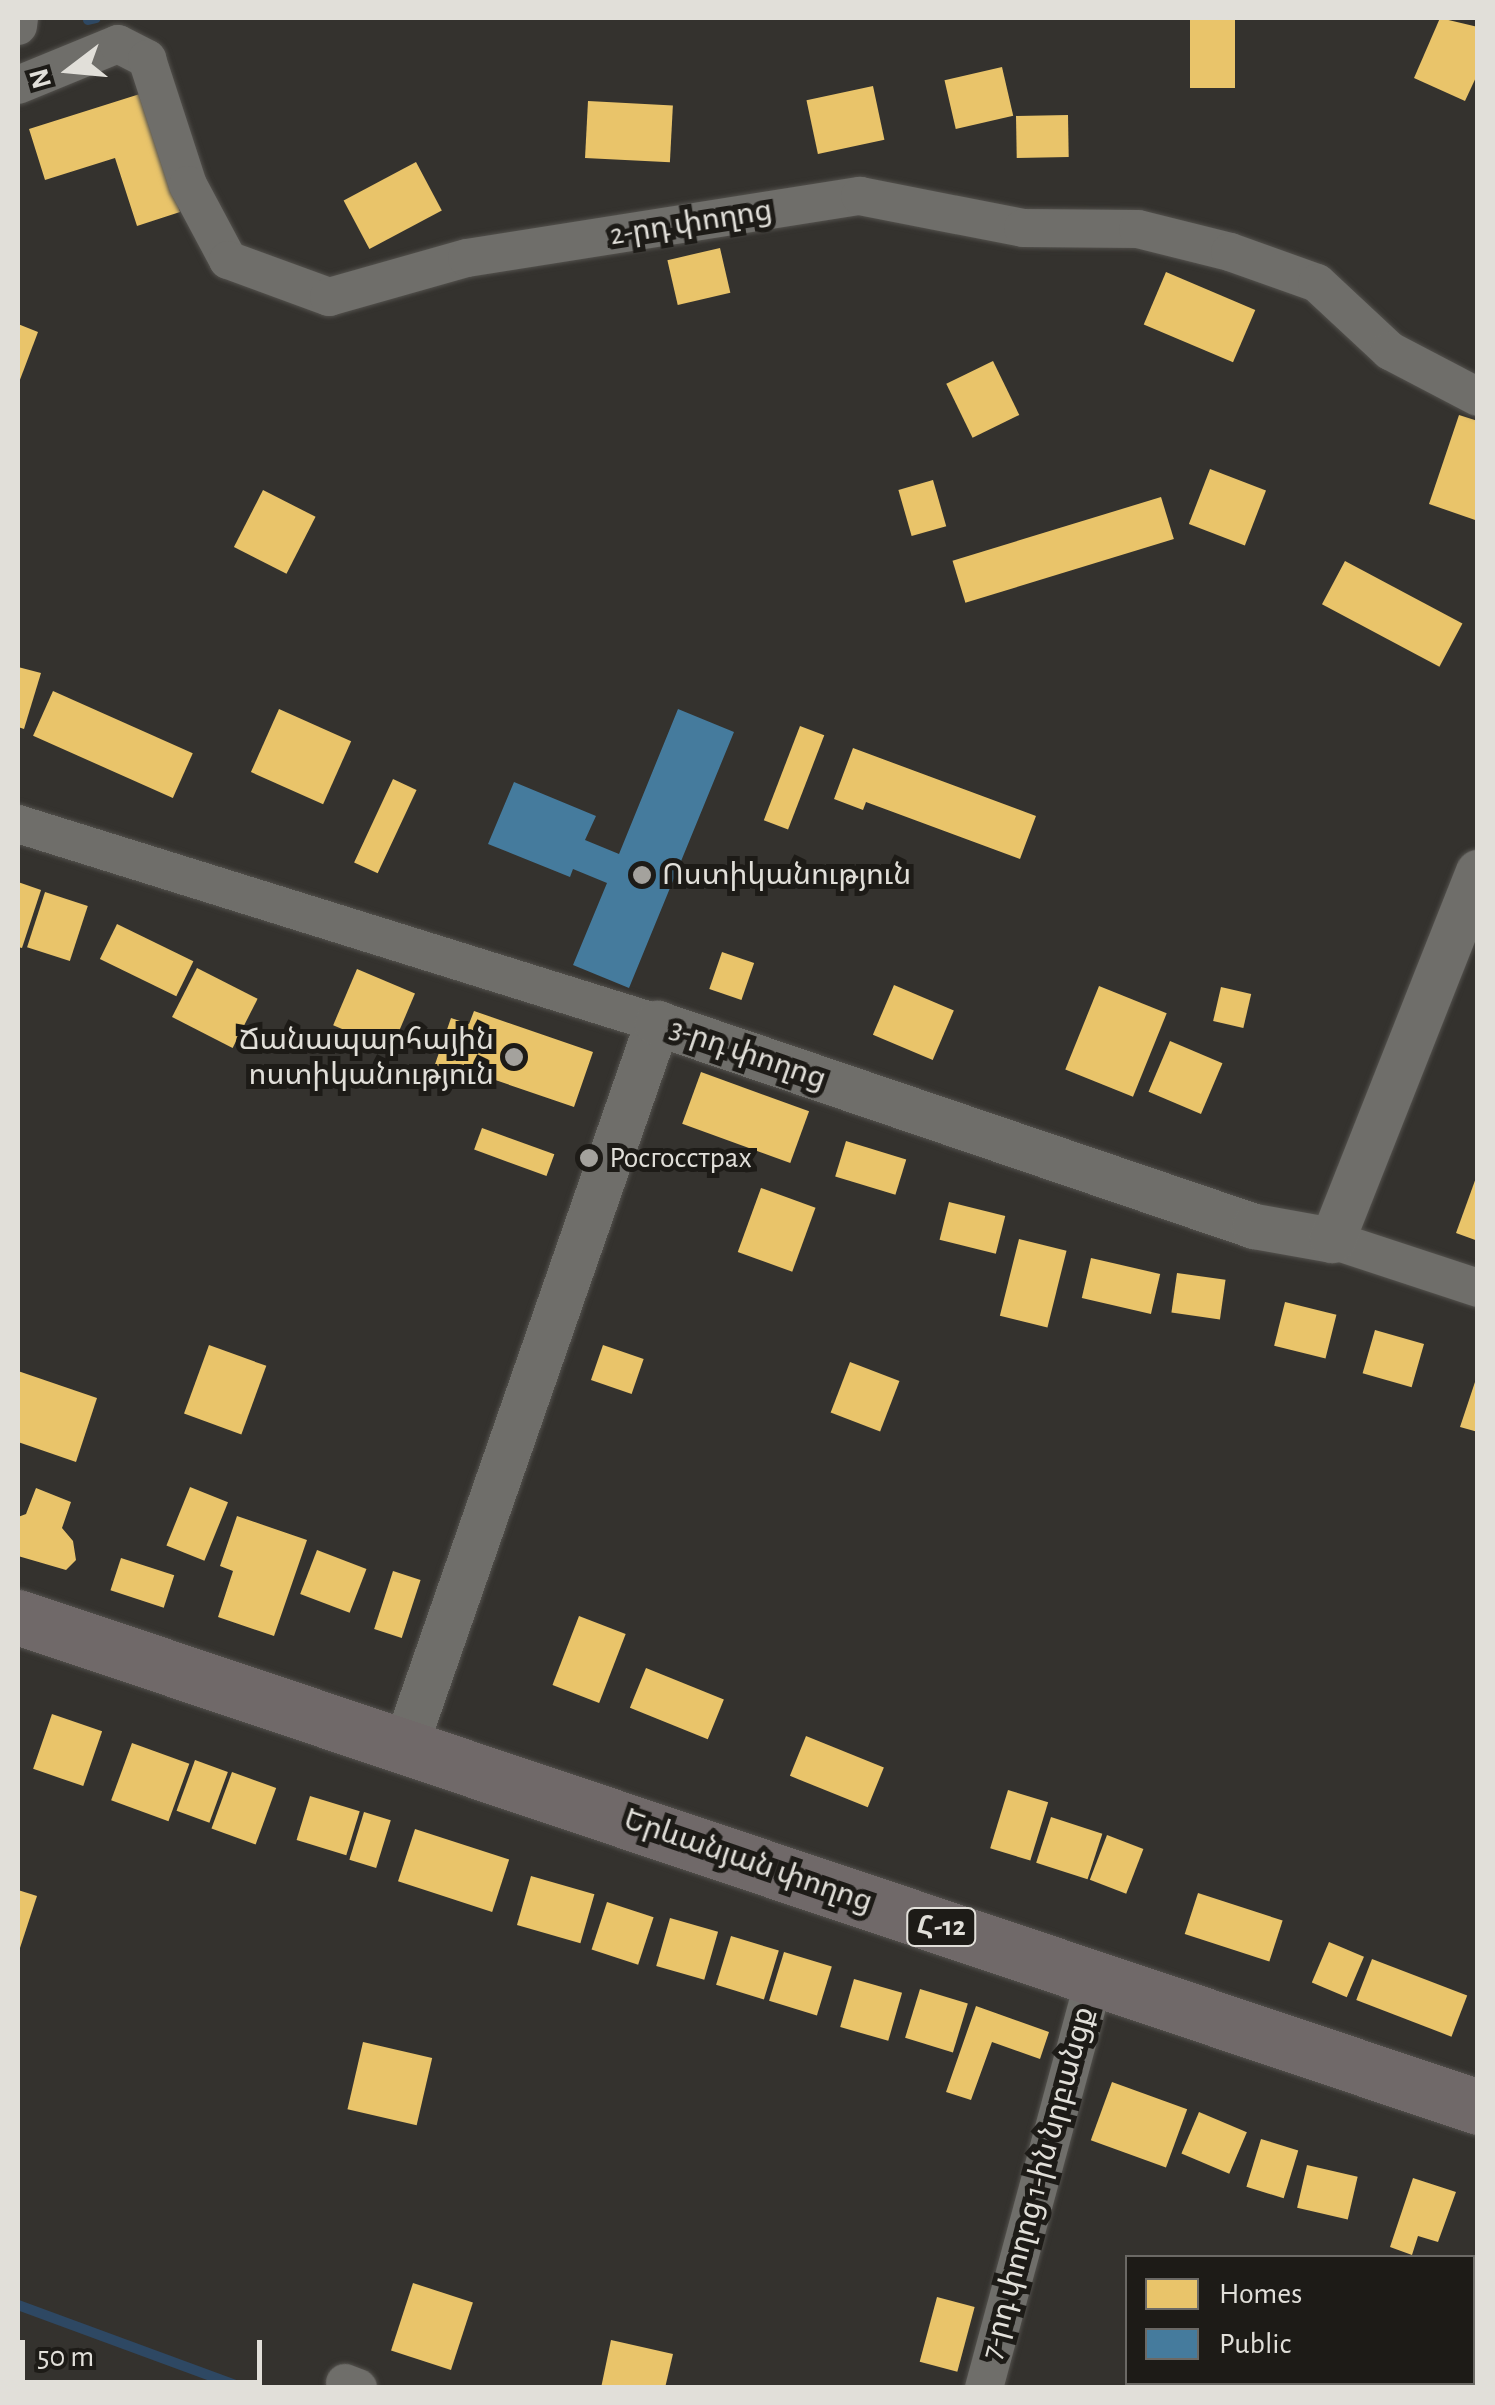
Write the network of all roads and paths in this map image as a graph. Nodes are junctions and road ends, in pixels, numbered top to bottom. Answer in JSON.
{"nodes":[{"id":1,"x":19,"y":18,"type":"edge"},
{"id":2,"x":18,"y":26,"type":"edge"},
{"id":3,"x":18,"y":85,"type":"edge"},
{"id":4,"x":1478,"y":397,"type":"edge"},
{"id":5,"x":18,"y":824,"type":"edge"},
{"id":6,"x":1478,"y":872,"type":"edge"},
{"id":7,"x":657,"y":1024,"type":"junction"},
{"id":8,"x":1332,"y":1240,"type":"junction"},
{"id":9,"x":1478,"y":1288,"type":"edge"},
{"id":10,"x":18,"y":1617,"type":"edge"},
{"id":11,"x":405,"y":1746,"type":"junction"},
{"id":12,"x":1095,"y":1978,"type":"junction"},
{"id":13,"x":1478,"y":2106,"type":"edge"},
{"id":14,"x":984,"y":2388,"type":"edge"}],
"edges":[{"from":1,"to":2,"type":"street"},
{"from":3,"to":4,"type":"street","name":"2-րդ փողոց"},
{"from":5,"to":7,"type":"street","name":"3-րդ փողոց"},
{"from":6,"to":8,"type":"street"},
{"from":7,"to":8,"type":"street","name":"3-րդ փողոց"},
{"from":7,"to":11,"type":"street"},
{"from":8,"to":9,"type":"street","name":"3-րդ փողոց"},
{"from":10,"to":11,"type":"main road","name":"Երևանյան փողոց","number":"Հ-12"},
{"from":11,"to":12,"type":"main road","name":"Երևանյան փողոց","number":"Հ-12"},
{"from":12,"to":13,"type":"main road","name":"Երևանյան փողոց","number":"Հ-12"},
{"from":12,"to":14,"type":"street","name":"7-րդ փողոց 1-ին նրբանցք"}]}
